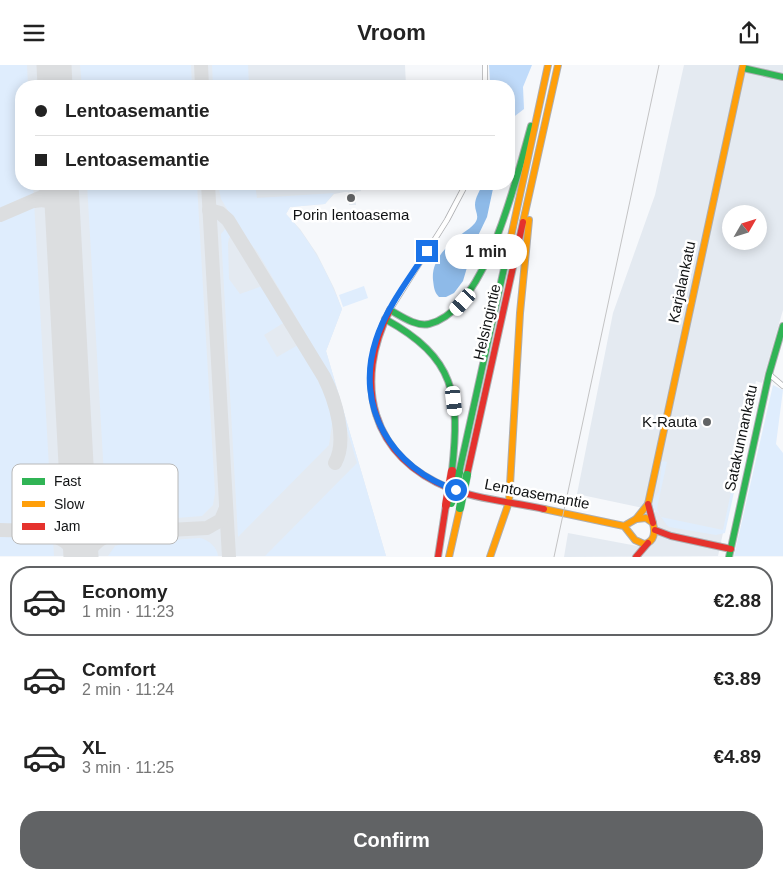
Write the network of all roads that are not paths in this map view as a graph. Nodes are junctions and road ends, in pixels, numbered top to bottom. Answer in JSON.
{"nodes":[{"id":1,"x":485,"y":65,"type":"edge"},
{"id":2,"x":558,"y":65,"type":"edge"},
{"id":3,"x":548,"y":67,"type":"edge"},
{"id":4,"x":743,"y":67,"type":"edge"},
{"id":5,"x":783,"y":77,"type":"edge"},
{"id":6,"x":485,"y":80,"type":"edge"},
{"id":7,"x":534,"y":175,"type":"junction"},
{"id":8,"x":515,"y":179,"type":"edge"},
{"id":9,"x":463,"y":190,"type":"edge"},
{"id":10,"x":512,"y":190,"type":"edge"},
{"id":11,"x":390,"y":310,"type":"junction"},
{"id":12,"x":385,"y":319,"type":"junction"},
{"id":13,"x":783,"y":326,"type":"edge"},
{"id":14,"x":769,"y":374,"type":"junction"},
{"id":15,"x":783,"y":386,"type":"edge"},
{"id":16,"x":455,"y":472,"type":"junction"},
{"id":17,"x":509,"y":502,"type":"junction"},
{"id":18,"x":648,"y":504,"type":"junction"},
{"id":19,"x":634,"y":521,"type":"junction"},
{"id":20,"x":624,"y":526,"type":"junction"},
{"id":21,"x":654,"y":530,"type":"junction"},
{"id":22,"x":632,"y":538,"type":"junction"},
{"id":23,"x":648,"y":543,"type":"junction"},
{"id":24,"x":730,"y":553,"type":"edge"},
{"id":25,"x":438,"y":557,"type":"edge"},
{"id":26,"x":448,"y":557,"type":"edge"},
{"id":27,"x":490,"y":557,"type":"edge"},
{"id":28,"x":636,"y":557,"type":"edge"}],
"edges":[{"from":1,"to":6,"type":"street"},
{"from":2,"to":7,"type":"main road","name":"Helsingintie"},
{"from":3,"to":8,"type":"main road"},
{"from":3,"to":16,"type":"main road","name":"Helsingintie"},
{"from":4,"to":5,"type":"main road"},
{"from":4,"to":18,"type":"main road","name":"Karjalankatu"},
{"from":7,"to":17,"type":"main road"},
{"from":7,"to":26,"type":"main road","name":"Helsingintie","bridge":true},
{"from":9,"to":11,"type":"street","name":"Lentoasemantie"},
{"from":10,"to":11,"type":"main road"},
{"from":11,"to":12,"type":"main road","name":"Lentoasemantie"},
{"from":12,"to":16,"type":"main road"},
{"from":12,"to":17,"type":"main road","name":"Lentoasemantie"},
{"from":13,"to":14,"type":"main road","name":"Satakunnankatu"},
{"from":14,"to":15,"type":"street"},
{"from":14,"to":24,"type":"main road","name":"Satakunnankatu"},
{"from":16,"to":25,"type":"main road","name":"Helsingintie","bridge":true},
{"from":17,"to":20,"type":"main road","name":"Lentoasemantie"},
{"from":17,"to":27,"type":"main road"},
{"from":18,"to":19,"type":"main road","name":"Karjalankatu"},
{"from":18,"to":21,"type":"main road","name":"Karjalankatu"},
{"from":19,"to":20,"type":"main road"},
{"from":19,"to":21,"type":"main road"},
{"from":19,"to":22,"type":"main road"},
{"from":20,"to":22,"type":"main road"},
{"from":21,"to":23,"type":"main road"},
{"from":21,"to":24,"type":"main road"},
{"from":22,"to":23,"type":"main road"},
{"from":22,"to":28,"type":"main road"},
{"from":23,"to":28,"type":"main road"}]}
